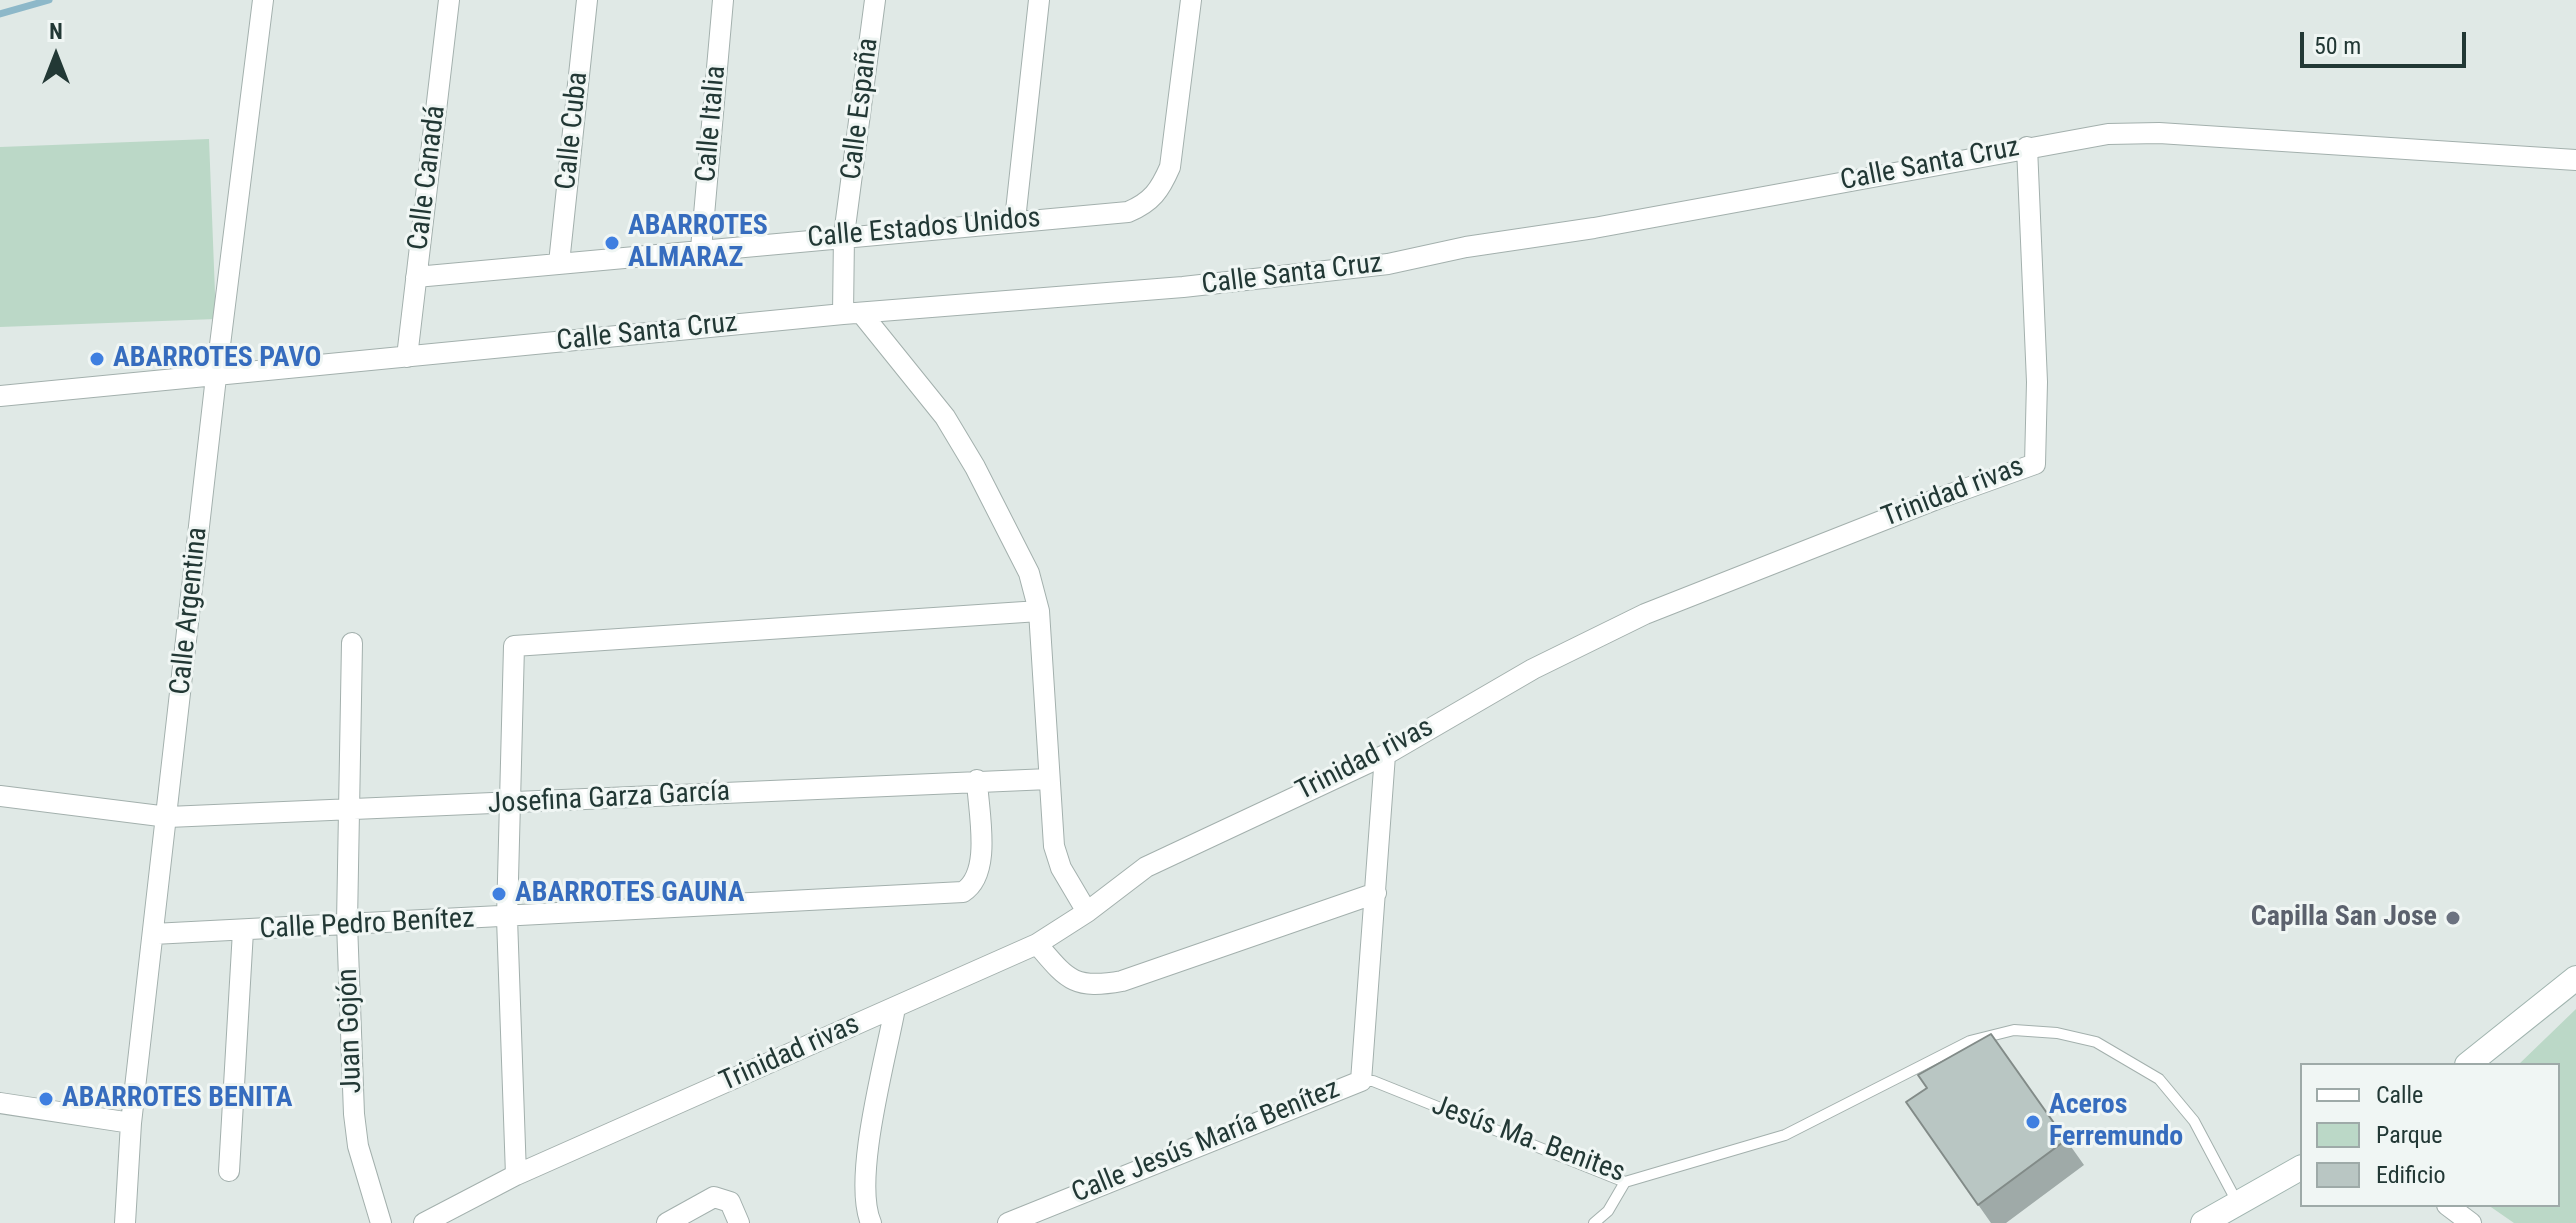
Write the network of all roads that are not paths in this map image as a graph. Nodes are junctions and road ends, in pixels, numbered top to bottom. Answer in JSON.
{"nodes":[{"id":1,"x":263,"y":0,"type":"edge"},
{"id":2,"x":449,"y":0,"type":"edge"},
{"id":3,"x":587,"y":0,"type":"edge"},
{"id":4,"x":723,"y":0,"type":"edge"},
{"id":5,"x":875,"y":0,"type":"edge"},
{"id":6,"x":1039,"y":0,"type":"edge"},
{"id":7,"x":1191,"y":0,"type":"edge"},
{"id":8,"x":2027,"y":147,"type":"junction"},
{"id":9,"x":2576,"y":160,"type":"edge"},
{"id":10,"x":1015,"y":220,"type":"junction"},
{"id":11,"x":844,"y":235,"type":"junction"},
{"id":12,"x":701,"y":249,"type":"junction"},
{"id":13,"x":559,"y":263,"type":"junction"},
{"id":14,"x":416,"y":277,"type":"junction"},
{"id":15,"x":852,"y":314,"type":"junction"},
{"id":16,"x":407,"y":357,"type":"junction"},
{"id":17,"x":216,"y":377,"type":"junction"},
{"id":18,"x":0,"y":396,"type":"edge"},
{"id":19,"x":1039,"y":611,"type":"junction"},
{"id":20,"x":352,"y":643,"type":"dead end"},
{"id":21,"x":1385,"y":755,"type":"junction"},
{"id":22,"x":1049,"y":779,"type":"junction"},
{"id":23,"x":977,"y":780,"type":"junction"},
{"id":24,"x":0,"y":796,"type":"edge"},
{"id":25,"x":512,"y":805,"type":"junction"},
{"id":26,"x":351,"y":810,"type":"junction"},
{"id":27,"x":168,"y":817,"type":"junction"},
{"id":28,"x":1376,"y":893,"type":"junction"},
{"id":29,"x":1087,"y":912,"type":"junction"},
{"id":30,"x":507,"y":918,"type":"junction"},
{"id":31,"x":347,"y":923,"type":"junction"},
{"id":32,"x":243,"y":931,"type":"junction"},
{"id":33,"x":153,"y":934,"type":"junction"},
{"id":34,"x":1037,"y":944,"type":"junction"},
{"id":35,"x":2576,"y":978,"type":"edge"},
{"id":36,"x":895,"y":1008,"type":"junction"},
{"id":37,"x":2470,"y":1063,"type":"edge"},
{"id":38,"x":1361,"y":1081,"type":"junction"},
{"id":39,"x":0,"y":1103,"type":"edge"},
{"id":40,"x":131,"y":1123,"type":"junction"},
{"id":41,"x":2300,"y":1168,"type":"edge"},
{"id":42,"x":229,"y":1171,"type":"dead end"},
{"id":43,"x":516,"y":1175,"type":"junction"},
{"id":44,"x":1625,"y":1182,"type":"junction"},
{"id":45,"x":2238,"y":1203,"type":"junction"},
{"id":46,"x":2450,"y":1207,"type":"edge"},
{"id":47,"x":457,"y":1215,"type":"edge"},
{"id":48,"x":125,"y":1223,"type":"edge"},
{"id":49,"x":381,"y":1223,"type":"edge"},
{"id":50,"x":424,"y":1223,"type":"edge"},
{"id":51,"x":667,"y":1223,"type":"edge"},
{"id":52,"x":739,"y":1223,"type":"edge"},
{"id":53,"x":871,"y":1223,"type":"edge"},
{"id":54,"x":1008,"y":1223,"type":"edge"},
{"id":55,"x":1594,"y":1223,"type":"edge"},
{"id":56,"x":2203,"y":1223,"type":"edge"},
{"id":57,"x":2471,"y":1223,"type":"edge"}],
"edges":[{"from":1,"to":17,"type":"street","name":"Calle Argentina"},
{"from":2,"to":14,"type":"street","name":"Calle Canadá"},
{"from":3,"to":13,"type":"street","name":"Calle Cuba"},
{"from":4,"to":12,"type":"street","name":"Calle Italia"},
{"from":5,"to":11,"type":"street","name":"Calle España"},
{"from":6,"to":10,"type":"street"},
{"from":7,"to":10,"type":"street","name":"Calle Estados Unidos"},
{"from":8,"to":9,"type":"street","name":"Calle Santa Cruz"},
{"from":8,"to":15,"type":"street","name":"Calle Santa Cruz"},
{"from":8,"to":21,"type":"street","name":"Trinidad rivas"},
{"from":10,"to":11,"type":"street","name":"Calle Estados Unidos"},
{"from":11,"to":12,"type":"street","name":"Calle Estados Unidos"},
{"from":11,"to":15,"type":"street","name":"Calle España"},
{"from":12,"to":13,"type":"street","name":"Calle Estados Unidos"},
{"from":13,"to":14,"type":"street","name":"Calle Estados Unidos"},
{"from":14,"to":16,"type":"street","name":"Calle Canadá"},
{"from":15,"to":16,"type":"street","name":"Calle Santa Cruz"},
{"from":15,"to":19,"type":"street"},
{"from":16,"to":17,"type":"street","name":"Calle Santa Cruz"},
{"from":17,"to":18,"type":"street","name":"Calle Santa Cruz"},
{"from":17,"to":27,"type":"street","name":"Calle Argentina"},
{"from":19,"to":22,"type":"street"},
{"from":19,"to":25,"type":"street"},
{"from":20,"to":26,"type":"street","name":"Juan Gojón"},
{"from":21,"to":28,"type":"street"},
{"from":21,"to":29,"type":"street","name":"Trinidad rivas"},
{"from":22,"to":23,"type":"street","name":"Josefina Garza García"},
{"from":22,"to":29,"type":"street"},
{"from":23,"to":25,"type":"street","name":"Josefina Garza García"},
{"from":23,"to":30,"type":"street","name":"Calle Pedro Benítez"},
{"from":24,"to":27,"type":"street","name":"Josefina Garza García"},
{"from":25,"to":26,"type":"street","name":"Josefina Garza García"},
{"from":25,"to":30,"type":"street"},
{"from":26,"to":27,"type":"street","name":"Josefina Garza García"},
{"from":26,"to":31,"type":"street","name":"Juan Gojón"},
{"from":27,"to":33,"type":"street","name":"Calle Argentina"},
{"from":28,"to":34,"type":"street"},
{"from":28,"to":38,"type":"street"},
{"from":29,"to":34,"type":"street","name":"Trinidad rivas"},
{"from":30,"to":31,"type":"street","name":"Calle Pedro Benítez"},
{"from":30,"to":43,"type":"street"},
{"from":31,"to":32,"type":"street","name":"Calle Pedro Benítez"},
{"from":31,"to":49,"type":"street","name":"Juan Gojón"},
{"from":32,"to":33,"type":"street","name":"Calle Pedro Benítez"},
{"from":32,"to":42,"type":"street"},
{"from":33,"to":40,"type":"street","name":"Calle Argentina"},
{"from":34,"to":36,"type":"street","name":"Trinidad rivas"},
{"from":35,"to":37,"type":"main road"},
{"from":36,"to":43,"type":"street","name":"Trinidad rivas"},
{"from":36,"to":53,"type":"street"},
{"from":38,"to":44,"type":"lane","name":"Jesús Ma. Benites"},
{"from":38,"to":54,"type":"street","name":"Calle Jesús María Benítez"},
{"from":39,"to":40,"type":"street"},
{"from":40,"to":48,"type":"street","name":"Calle Argentina"},
{"from":41,"to":45,"type":"main road"},
{"from":43,"to":47,"type":"street","name":"Trinidad rivas"},
{"from":44,"to":45,"type":"lane","name":"Jesús Ma. Benites"},
{"from":44,"to":55,"type":"lane"},
{"from":45,"to":56,"type":"main road"},
{"from":46,"to":57,"type":"street"},
{"from":47,"to":50,"type":"street","name":"Trinidad rivas"},
{"from":51,"to":52,"type":"street"}]}
